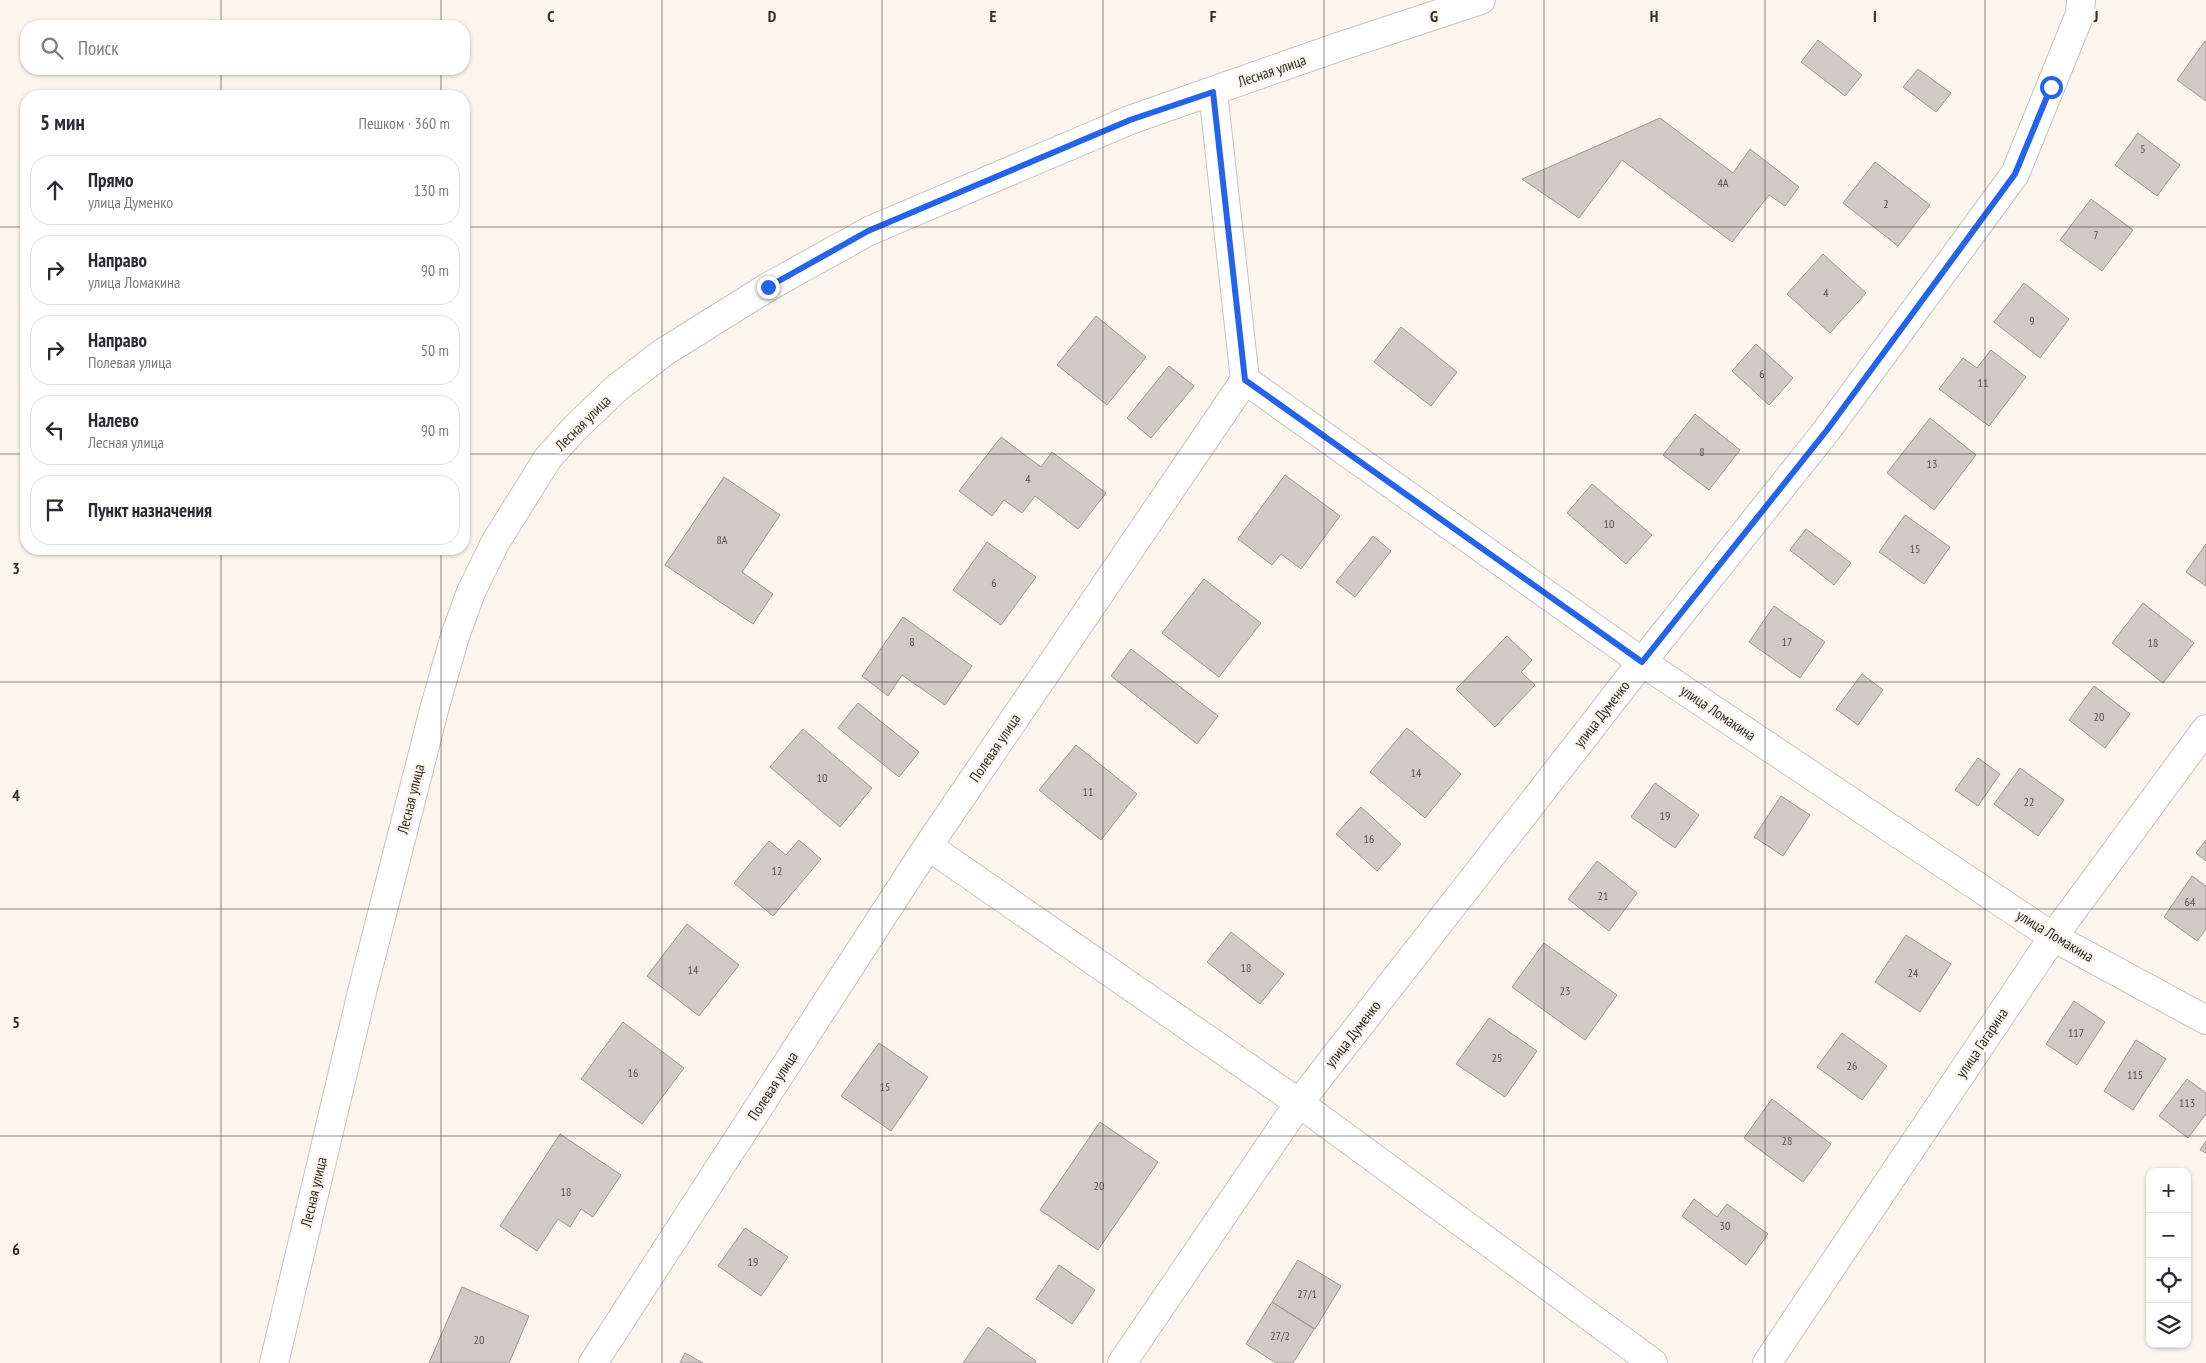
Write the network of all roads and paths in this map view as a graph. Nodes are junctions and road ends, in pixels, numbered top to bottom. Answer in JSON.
{"nodes":[{"id":1,"x":1481,"y":0,"type":"edge"},
{"id":2,"x":2081,"y":0,"type":"edge"},
{"id":3,"x":1213,"y":92,"type":"junction"},
{"id":4,"x":1245,"y":380,"type":"junction"},
{"id":5,"x":1642,"y":662,"type":"junction"},
{"id":6,"x":2206,"y":729,"type":"edge"},
{"id":7,"x":928,"y":846,"type":"junction"},
{"id":8,"x":2053,"y":937,"type":"junction"},
{"id":9,"x":2206,"y":1020,"type":"edge"},
{"id":10,"x":1299,"y":1103,"type":"junction"},
{"id":11,"x":274,"y":1363,"type":"edge"},
{"id":12,"x":593,"y":1363,"type":"edge"},
{"id":13,"x":1122,"y":1363,"type":"edge"},
{"id":14,"x":1653,"y":1363,"type":"edge"},
{"id":15,"x":1767,"y":1363,"type":"edge"}],
"edges":[{"from":1,"to":3,"type":"street","name":"Лесная улица"},
{"from":2,"to":5,"type":"street","name":"улица Думенко"},
{"from":3,"to":4,"type":"street"},
{"from":3,"to":11,"type":"street","name":"Лесная улица"},
{"from":4,"to":5,"type":"street","name":"улица Ломакина"},
{"from":4,"to":7,"type":"street","name":"Полевая улица"},
{"from":5,"to":8,"type":"street","name":"улица Ломакина"},
{"from":5,"to":10,"type":"street","name":"улица Думенко"},
{"from":6,"to":8,"type":"street","name":"улица Гагарина"},
{"from":7,"to":10,"type":"street"},
{"from":7,"to":12,"type":"street","name":"Полевая улица"},
{"from":8,"to":9,"type":"street","name":"улица Ломакина"},
{"from":8,"to":15,"type":"street","name":"улица Гагарина"},
{"from":10,"to":13,"type":"street","name":"улица Думенко"},
{"from":10,"to":14,"type":"street"}]}
